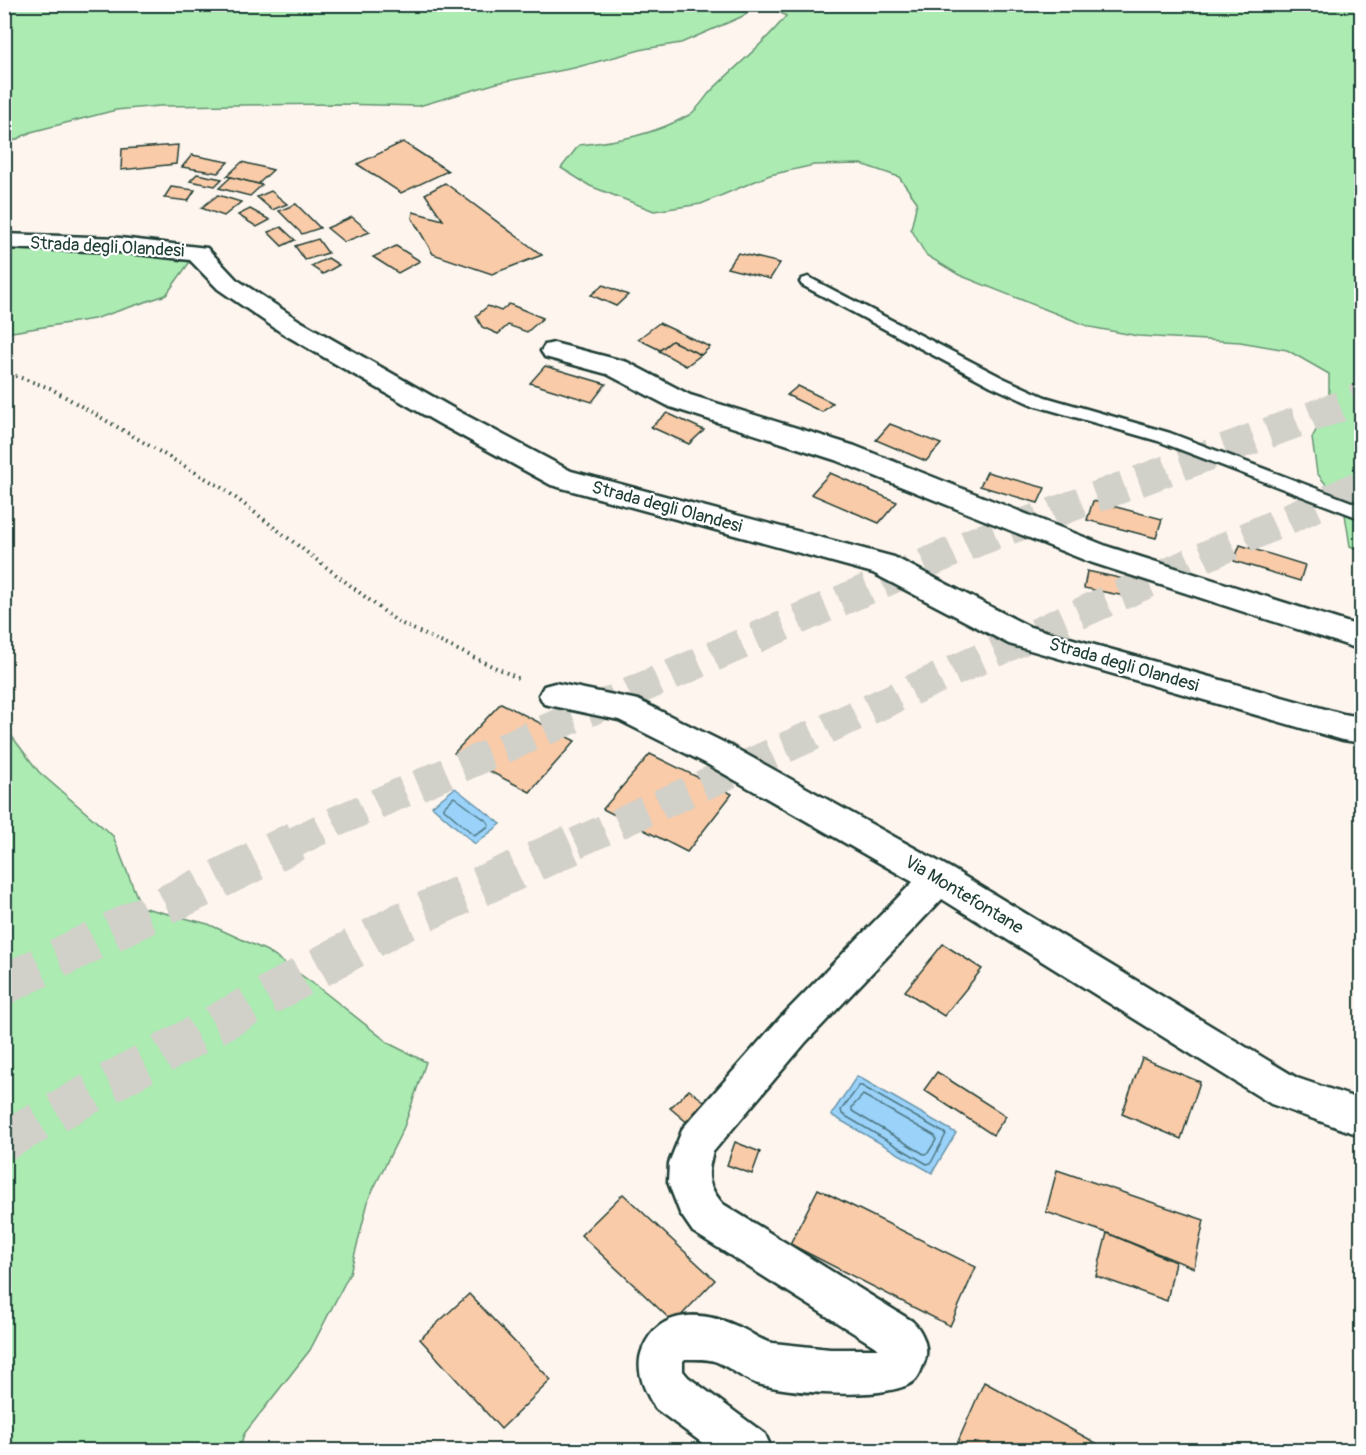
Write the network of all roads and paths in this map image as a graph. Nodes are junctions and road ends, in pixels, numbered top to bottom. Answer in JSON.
{"nodes":[{"id":1,"x":4,"y":242,"type":"edge"},
{"id":2,"x":808,"y":282,"type":"dead end"},
{"id":3,"x":554,"y":351,"type":"dead end"},
{"id":4,"x":4,"y":372,"type":"edge"},
{"id":5,"x":1362,"y":513,"type":"edge"},
{"id":6,"x":1362,"y":639,"type":"edge"},
{"id":7,"x":555,"y":695,"type":"joint"},
{"id":8,"x":1362,"y":730,"type":"edge"},
{"id":9,"x":939,"y":879,"type":"junction"},
{"id":10,"x":1362,"y":1118,"type":"edge"},
{"id":11,"x":749,"y":1450,"type":"edge"}],
"edges":[{"from":1,"to":8,"type":"street","name":"Strada degli Olandesi"},
{"from":2,"to":5,"type":"lane"},
{"from":3,"to":6,"type":"street"},
{"from":4,"to":7,"type":"path"},
{"from":7,"to":9,"type":"street","name":"Via Montefontane"},
{"from":9,"to":10,"type":"street","name":"Via Montefontane"},
{"from":9,"to":11,"type":"street"}]}
